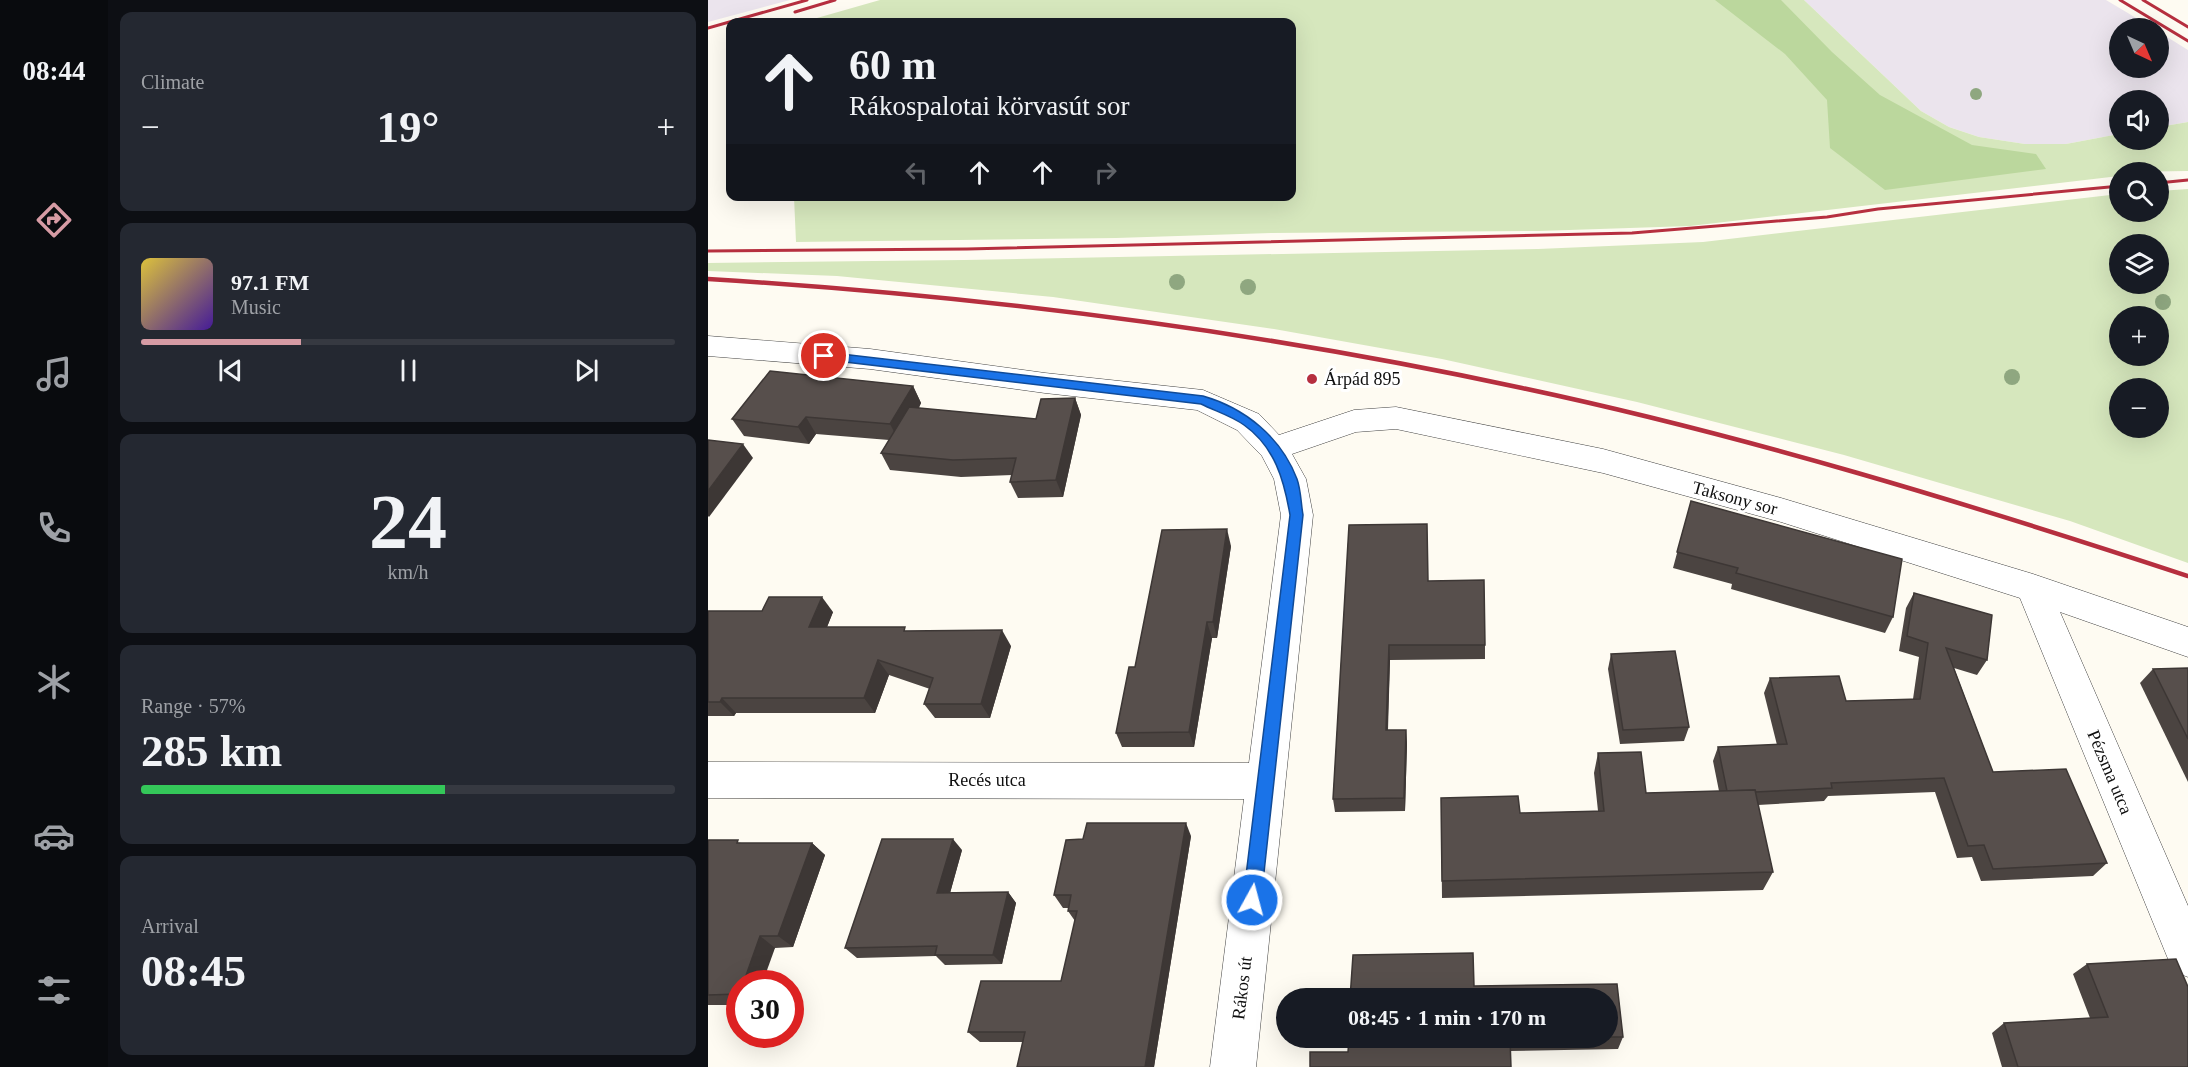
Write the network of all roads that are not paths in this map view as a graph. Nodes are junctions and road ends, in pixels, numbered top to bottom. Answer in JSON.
{"nodes":[{"id":1,"x":708,"y":346,"type":"edge"},
{"id":2,"x":1274,"y":449,"type":"junction"},
{"id":3,"x":2033,"y":588,"type":"junction"},
{"id":4,"x":2188,"y":642,"type":"edge"},
{"id":5,"x":708,"y":780,"type":"edge"},
{"id":6,"x":1266,"y":781,"type":"junction"},
{"id":7,"x":2188,"y":956,"type":"edge"},
{"id":8,"x":1233,"y":1067,"type":"edge"}],
"edges":[{"from":1,"to":2,"type":"street","name":"Rákos út"},
{"from":2,"to":3,"type":"street","name":"Taksony sor"},
{"from":2,"to":6,"type":"street","name":"Rákos út"},
{"from":3,"to":4,"type":"street","name":"Taksony sor"},
{"from":3,"to":7,"type":"street","name":"Pézsma utca"},
{"from":5,"to":6,"type":"street","name":"Recés utca"},
{"from":6,"to":8,"type":"street","name":"Rákos út"}]}
